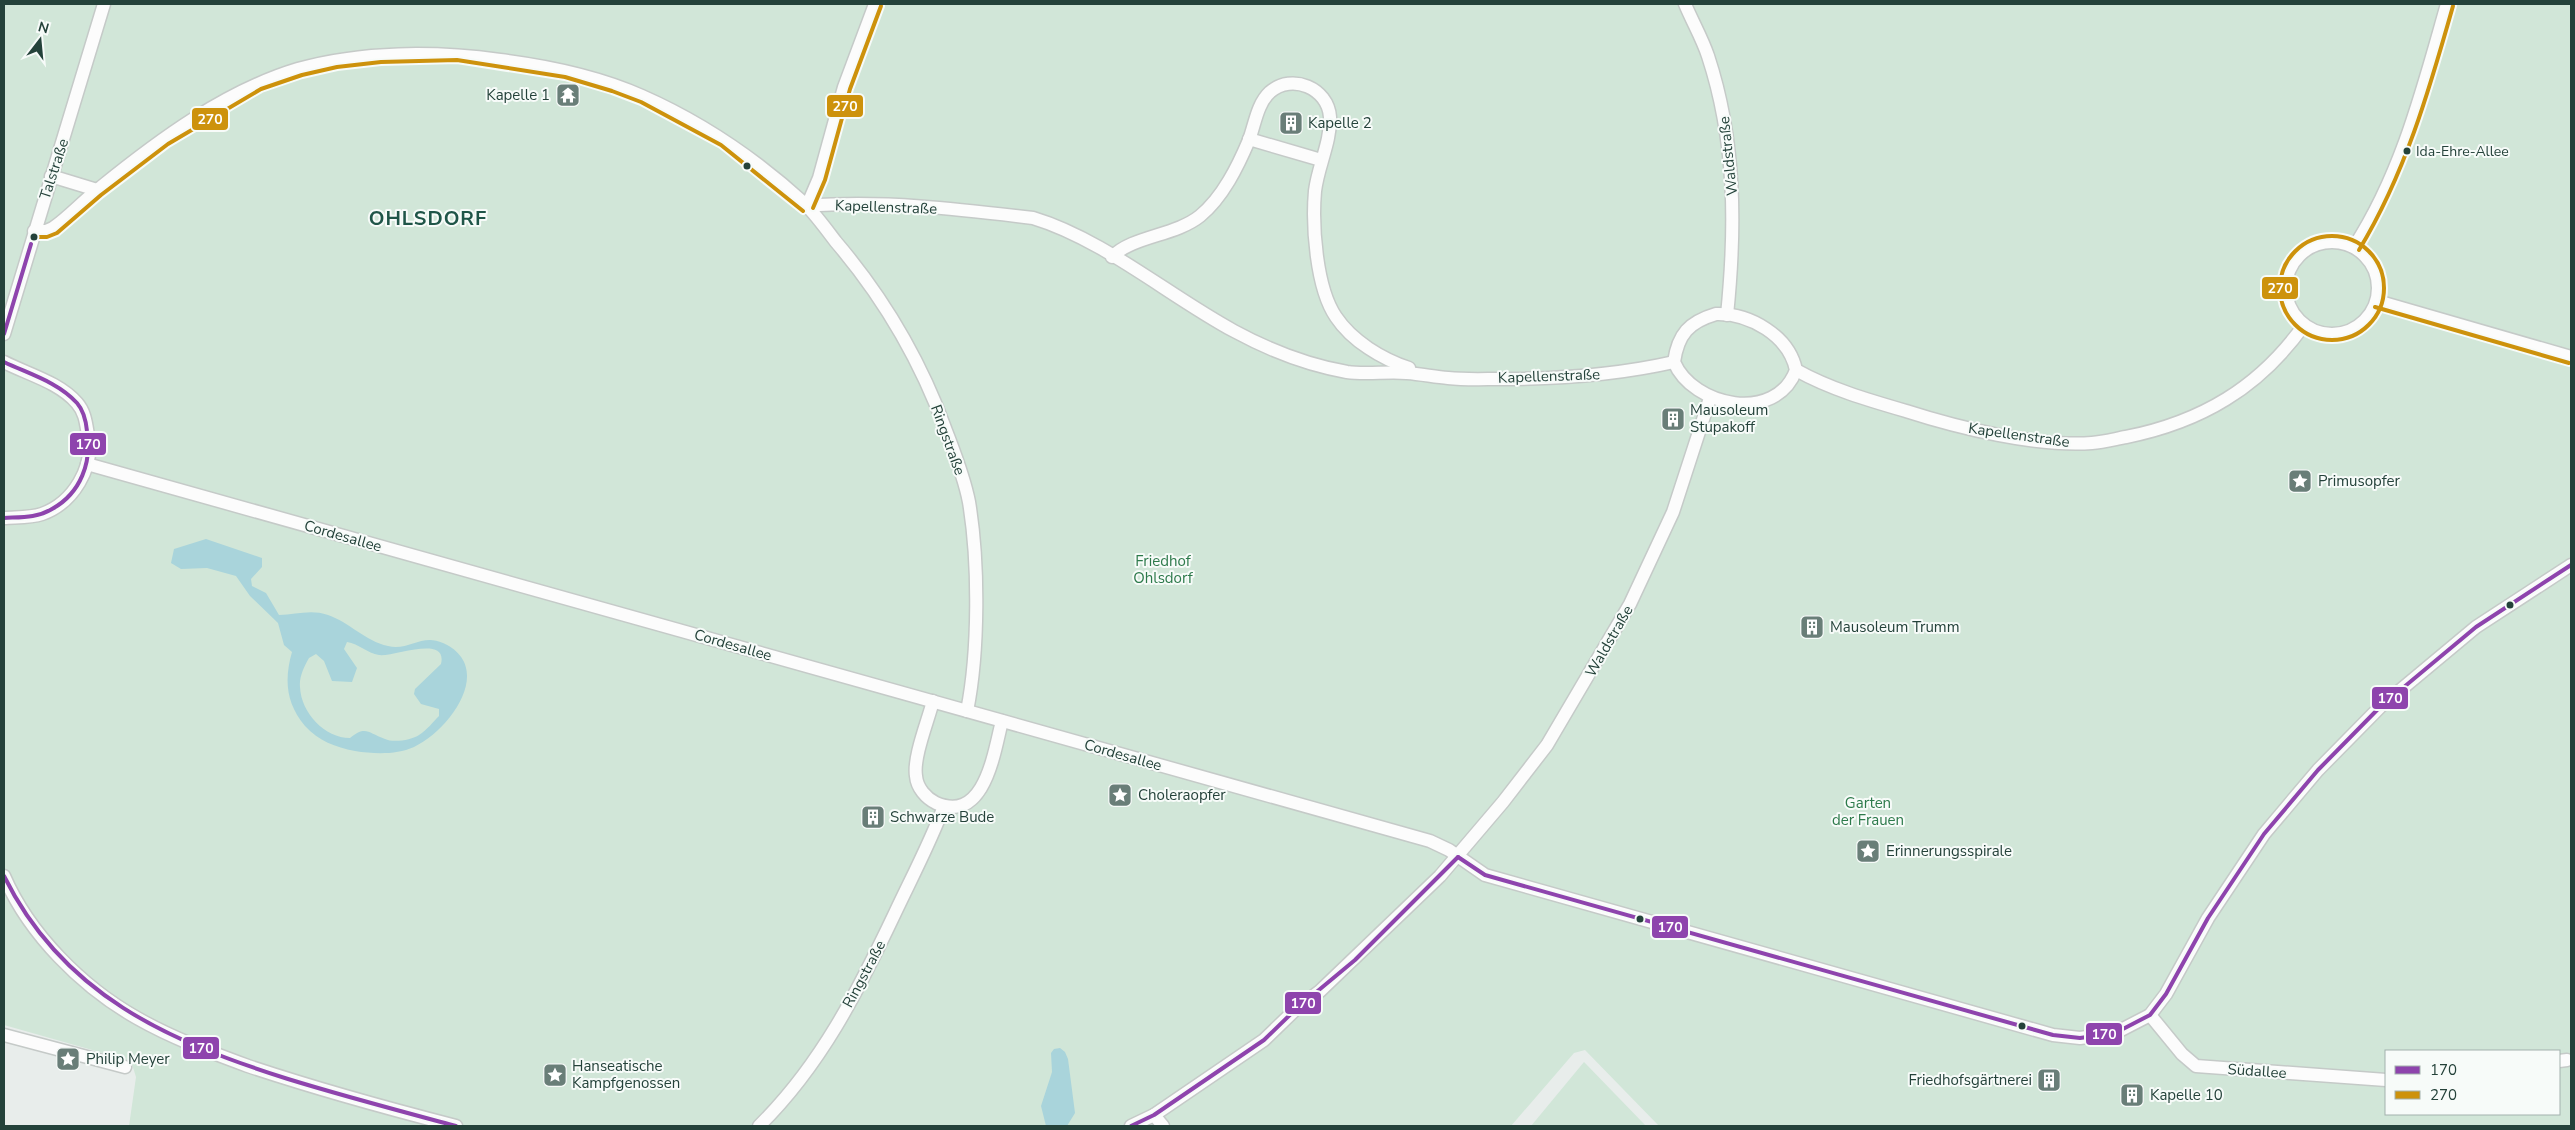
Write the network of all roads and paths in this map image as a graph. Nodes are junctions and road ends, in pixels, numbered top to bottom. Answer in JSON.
{"nodes":[{"id":1,"x":104,"y":4,"type":"edge"},
{"id":2,"x":875,"y":4,"type":"edge"},
{"id":3,"x":1685,"y":4,"type":"edge"},
{"id":4,"x":2446,"y":4,"type":"edge"},
{"id":5,"x":1249,"y":139,"type":"junction"},
{"id":6,"x":1321,"y":160,"type":"junction"},
{"id":7,"x":52,"y":176,"type":"junction"},
{"id":8,"x":97,"y":190,"type":"junction"},
{"id":9,"x":806,"y":206,"type":"junction"},
{"id":10,"x":34,"y":231,"type":"junction"},
{"id":11,"x":2354,"y":247,"type":"junction"},
{"id":12,"x":1112,"y":257,"type":"junction"},
{"id":13,"x":2377,"y":301,"type":"junction"},
{"id":14,"x":1727,"y":315,"type":"junction"},
{"id":15,"x":2304,"y":325,"type":"junction"},
{"id":16,"x":4,"y":334,"type":"edge"},
{"id":17,"x":2571,"y":357,"type":"edge"},
{"id":18,"x":4,"y":362,"type":"edge"},
{"id":19,"x":1674,"y":362,"type":"junction"},
{"id":20,"x":1796,"y":370,"type":"junction"},
{"id":21,"x":1422,"y":374,"type":"junction"},
{"id":22,"x":1710,"y":398,"type":"junction"},
{"id":23,"x":87,"y":464,"type":"junction"},
{"id":24,"x":4,"y":518,"type":"edge"},
{"id":25,"x":2571,"y":566,"type":"edge"},
{"id":26,"x":933,"y":701,"type":"junction"},
{"id":27,"x":966,"y":711,"type":"junction"},
{"id":28,"x":1002,"y":721,"type":"junction"},
{"id":29,"x":944,"y":806,"type":"junction"},
{"id":30,"x":1458,"y":857,"type":"junction"},
{"id":31,"x":4,"y":876,"type":"edge"},
{"id":32,"x":2150,"y":1015,"type":"junction"},
{"id":33,"x":4,"y":1035,"type":"edge"},
{"id":34,"x":125,"y":1067,"type":"dead end"},
{"id":35,"x":2385,"y":1080,"type":"edge"},
{"id":36,"x":1154,"y":1115,"type":"junction"},
{"id":37,"x":456,"y":1126,"type":"edge"},
{"id":38,"x":758,"y":1126,"type":"edge"},
{"id":39,"x":1131,"y":1126,"type":"edge"},
{"id":40,"x":1163,"y":1126,"type":"edge"}],
"edges":[{"from":1,"to":7,"type":"street","name":"Talstraße"},
{"from":2,"to":9,"type":"street"},
{"from":3,"to":14,"type":"street","name":"Waldstraße"},
{"from":4,"to":11,"type":"street"},
{"from":5,"to":6,"type":"street"},
{"from":5,"to":6,"type":"street","name":"Kapellenstraße"},
{"from":5,"to":12,"type":"street","name":"Kapellenstraße"},
{"from":6,"to":21,"type":"street","name":"Kapellenstraße"},
{"from":7,"to":8,"type":"street"},
{"from":7,"to":10,"type":"street","name":"Talstraße"},
{"from":8,"to":9,"type":"street"},
{"from":8,"to":10,"type":"street"},
{"from":9,"to":12,"type":"street","name":"Kapellenstraße"},
{"from":9,"to":27,"type":"street","name":"Ringstraße"},
{"from":10,"to":16,"type":"street","name":"Talstraße"},
{"from":11,"to":13,"type":"street"},
{"from":11,"to":15,"type":"street"},
{"from":12,"to":21,"type":"street","name":"Kapellenstraße"},
{"from":13,"to":15,"type":"street"},
{"from":13,"to":17,"type":"street"},
{"from":14,"to":19,"type":"street"},
{"from":14,"to":20,"type":"street"},
{"from":15,"to":20,"type":"street","name":"Kapellenstraße"},
{"from":18,"to":23,"type":"street"},
{"from":19,"to":21,"type":"street","name":"Kapellenstraße"},
{"from":19,"to":22,"type":"street"},
{"from":20,"to":22,"type":"street"},
{"from":22,"to":30,"type":"street","name":"Waldstraße"},
{"from":23,"to":24,"type":"street"},
{"from":23,"to":26,"type":"street","name":"Cordesallee"},
{"from":25,"to":32,"type":"street"},
{"from":26,"to":27,"type":"street","name":"Cordesallee"},
{"from":26,"to":29,"type":"street"},
{"from":27,"to":28,"type":"street","name":"Cordesallee"},
{"from":28,"to":29,"type":"street"},
{"from":28,"to":30,"type":"street","name":"Cordesallee"},
{"from":29,"to":38,"type":"street","name":"Ringstraße"},
{"from":30,"to":32,"type":"street","name":"Cordesallee"},
{"from":30,"to":36,"type":"street","name":"Waldstraße"},
{"from":31,"to":37,"type":"street"},
{"from":32,"to":35,"type":"street","name":"Südallee"},
{"from":33,"to":34,"type":"street"},
{"from":36,"to":39,"type":"street","name":"Waldstraße"},
{"from":36,"to":40,"type":"street"}]}
